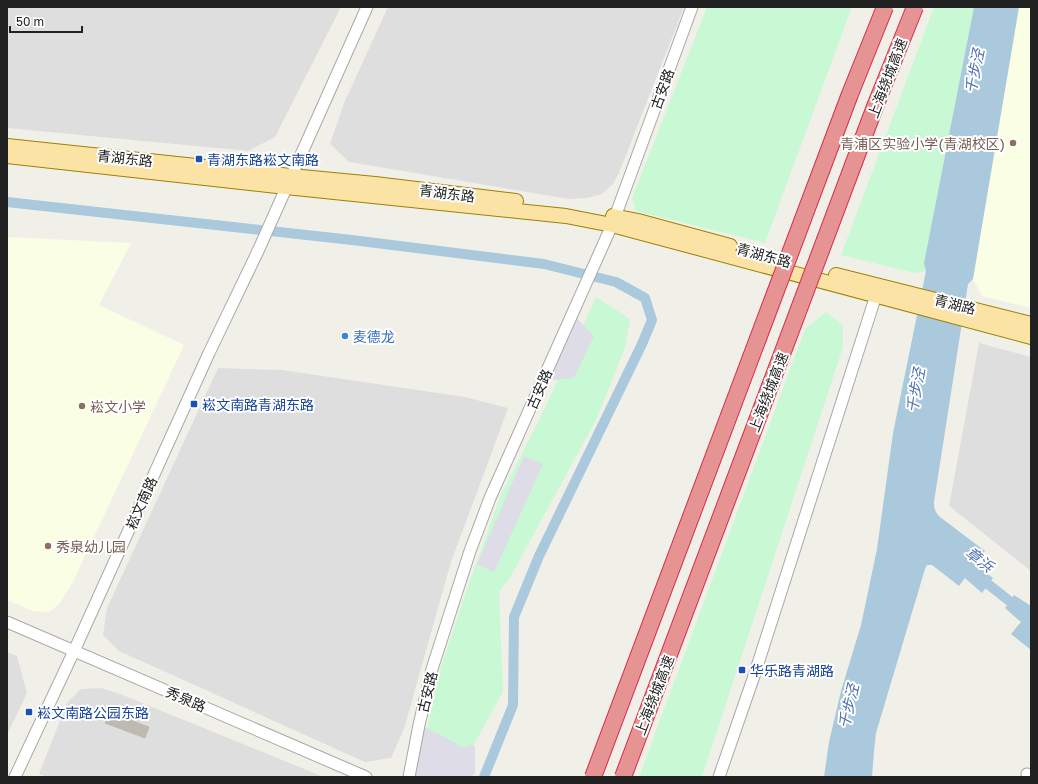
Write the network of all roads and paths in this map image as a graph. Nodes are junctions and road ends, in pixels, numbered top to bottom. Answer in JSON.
{"nodes":[{"id":1,"x":367,"y":7,"type":"edge"},
{"id":2,"x":692,"y":7,"type":"edge"},
{"id":3,"x":885,"y":7,"type":"edge"},
{"id":4,"x":915,"y":7,"type":"edge"},
{"id":5,"x":7,"y":146,"type":"edge"},
{"id":6,"x":7,"y":156,"type":"edge"},
{"id":7,"x":288,"y":181,"type":"junction"},
{"id":8,"x":614,"y":221,"type":"junction"},
{"id":9,"x":877,"y":290,"type":"junction"},
{"id":10,"x":966,"y":313,"type":"junction"},
{"id":11,"x":1031,"y":324,"type":"edge"},
{"id":12,"x":1031,"y":337,"type":"edge"},
{"id":13,"x":7,"y":622,"type":"edge"},
{"id":14,"x":74,"y":651,"type":"junction"},
{"id":15,"x":15,"y":777,"type":"edge"},
{"id":16,"x":366,"y":777,"type":"edge"},
{"id":17,"x":409,"y":777,"type":"edge"},
{"id":18,"x":593,"y":777,"type":"edge"},
{"id":19,"x":623,"y":777,"type":"edge"},
{"id":20,"x":719,"y":777,"type":"edge"}],
"edges":[{"from":1,"to":7,"type":"street","name":"崧文南路"},
{"from":2,"to":8,"type":"street","name":"古安路"},
{"from":3,"to":18,"type":"highway","name":"上海绕城高速","bridge":true},
{"from":4,"to":19,"type":"highway","name":"上海绕城高速","bridge":true},
{"from":5,"to":7,"type":"main road","name":"青湖东路"},
{"from":6,"to":7,"type":"main road","name":"青湖东路"},
{"from":7,"to":8,"type":"main road","name":"青湖东路"},
{"from":7,"to":14,"type":"street","name":"崧文南路"},
{"from":8,"to":9,"type":"main road","name":"青湖东路"},
{"from":8,"to":17,"type":"street","name":"古安路"},
{"from":9,"to":10,"type":"main road","name":"青湖路"},
{"from":9,"to":10,"type":"main road"},
{"from":9,"to":20,"type":"street"},
{"from":10,"to":11,"type":"main road","name":"青湖路"},
{"from":10,"to":12,"type":"main road","name":"青湖路"},
{"from":13,"to":14,"type":"street","name":"秀泉路"},
{"from":14,"to":15,"type":"street","name":"崧文南路"},
{"from":14,"to":16,"type":"street","name":"秀泉路"}]}
